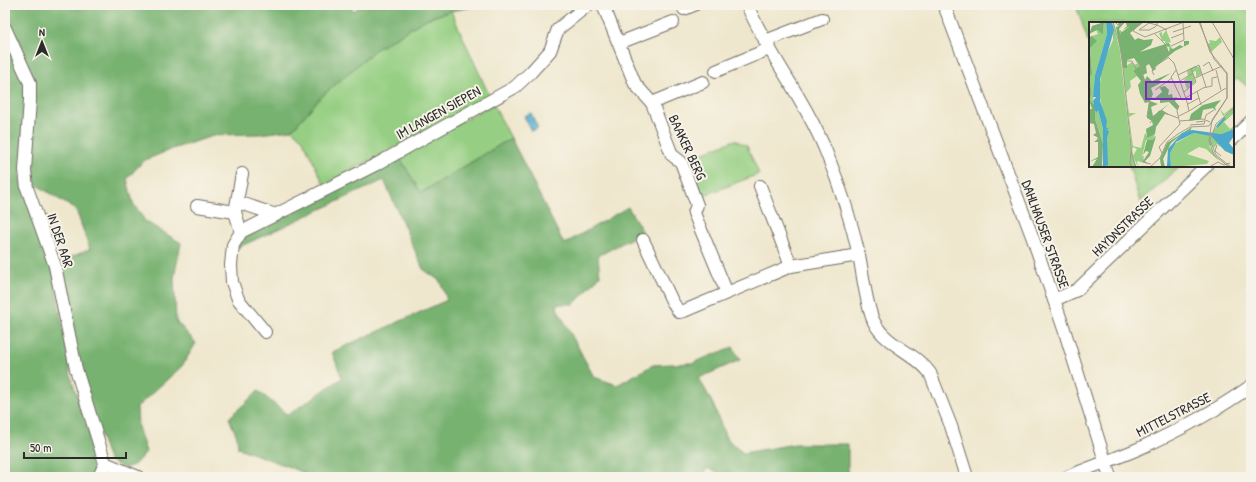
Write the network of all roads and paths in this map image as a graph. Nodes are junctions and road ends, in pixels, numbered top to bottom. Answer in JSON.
{"nodes":[{"id":1,"x":588,"y":5,"type":"edge"},
{"id":2,"x":603,"y":5,"type":"edge"},
{"id":3,"x":747,"y":5,"type":"edge"},
{"id":4,"x":944,"y":5,"type":"edge"},
{"id":5,"x":822,"y":19,"type":"dead end"},
{"id":6,"x":673,"y":22,"type":"dead end"},
{"id":7,"x":5,"y":28,"type":"edge"},
{"id":8,"x":619,"y":43,"type":"junction"},
{"id":9,"x":767,"y":45,"type":"junction"},
{"id":10,"x":716,"y":71,"type":"dead end"},
{"id":11,"x":703,"y":82,"type":"dead end"},
{"id":12,"x":652,"y":103,"type":"junction"},
{"id":13,"x":1251,"y":121,"type":"edge"},
{"id":14,"x":1234,"y":138,"type":"edge"},
{"id":15,"x":1205,"y":167,"type":"edge"},
{"id":16,"x":242,"y":174,"type":"dead end"},
{"id":17,"x":760,"y":186,"type":"dead end"},
{"id":18,"x":197,"y":206,"type":"dead end"},
{"id":19,"x":237,"y":207,"type":"junction"},
{"id":20,"x":276,"y":215,"type":"junction"},
{"id":21,"x":241,"y":232,"type":"junction"},
{"id":22,"x":643,"y":240,"type":"dead end"},
{"id":23,"x":859,"y":255,"type":"junction"},
{"id":24,"x":791,"y":266,"type":"junction"},
{"id":25,"x":727,"y":293,"type":"junction"},
{"id":26,"x":1054,"y":300,"type":"junction"},
{"id":27,"x":265,"y":332,"type":"dead end"},
{"id":28,"x":1251,"y":386,"type":"edge"},
{"id":29,"x":1105,"y":461,"type":"junction"},
{"id":30,"x":105,"y":463,"type":"junction"},
{"id":31,"x":99,"y":477,"type":"edge"},
{"id":32,"x":138,"y":477,"type":"edge"},
{"id":33,"x":967,"y":477,"type":"edge"},
{"id":34,"x":1067,"y":477,"type":"edge"},
{"id":35,"x":1110,"y":477,"type":"edge"}],
"edges":[{"from":1,"to":20,"type":"street","name":"IM LANGEN SIEPEN"},
{"from":2,"to":8,"type":"street","name":"BAAKER BERG"},
{"from":3,"to":9,"type":"street"},
{"from":4,"to":26,"type":"street","name":"DAHLHAUSER STRASSE"},
{"from":5,"to":9,"type":"street"},
{"from":6,"to":8,"type":"street"},
{"from":7,"to":30,"type":"street","name":"IN DER AAR"},
{"from":8,"to":12,"type":"street","name":"BAAKER BERG"},
{"from":9,"to":10,"type":"street"},
{"from":9,"to":23,"type":"street"},
{"from":11,"to":12,"type":"street","name":"BAAKER BERG"},
{"from":12,"to":25,"type":"street","name":"BAAKER BERG"},
{"from":13,"to":14,"type":"street"},
{"from":15,"to":26,"type":"street","name":"HAYDNSTRASSE"},
{"from":16,"to":19,"type":"street"},
{"from":17,"to":24,"type":"street"},
{"from":18,"to":19,"type":"street"},
{"from":19,"to":20,"type":"street"},
{"from":19,"to":21,"type":"street"},
{"from":20,"to":21,"type":"street","name":"IM LANGEN SIEPEN"},
{"from":21,"to":27,"type":"street"},
{"from":22,"to":25,"type":"street"},
{"from":23,"to":24,"type":"street"},
{"from":23,"to":33,"type":"street"},
{"from":24,"to":25,"type":"street"},
{"from":26,"to":29,"type":"street","name":"DAHLHAUSER STRASSE"},
{"from":28,"to":29,"type":"street","name":"MITTELSTRASSE"},
{"from":29,"to":34,"type":"street","name":"MITTELSTRASSE"},
{"from":29,"to":35,"type":"street","name":"DAHLHAUSER STRASSE"},
{"from":30,"to":31,"type":"street"},
{"from":30,"to":32,"type":"street"}]}
